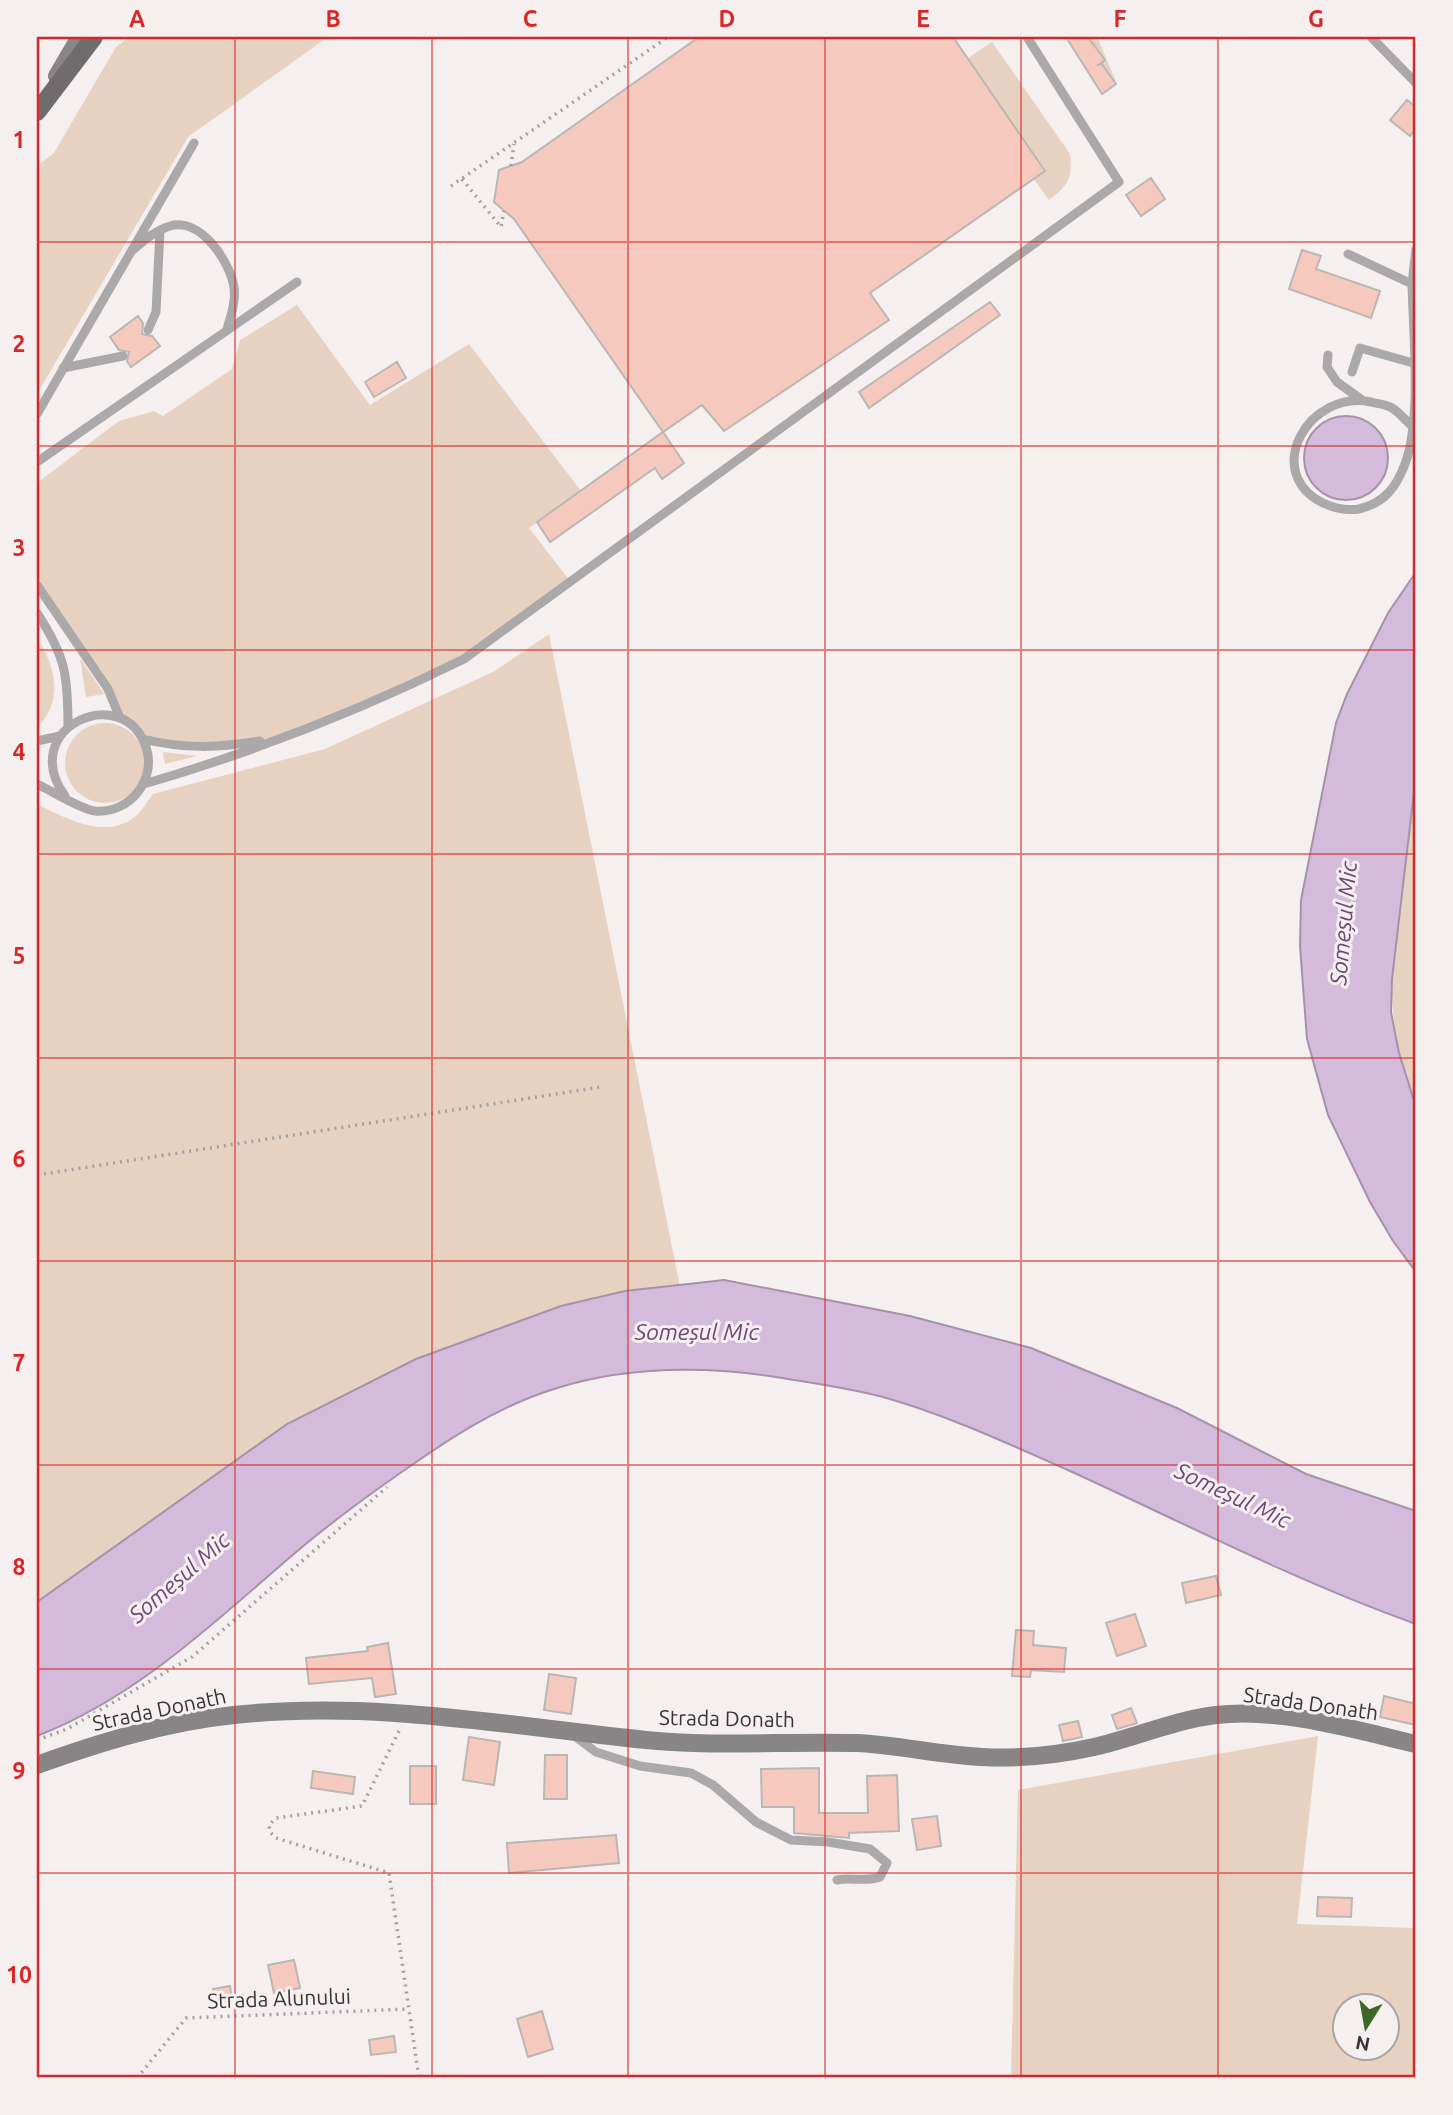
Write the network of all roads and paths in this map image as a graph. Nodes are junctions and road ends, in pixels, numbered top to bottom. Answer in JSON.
{"nodes":[{"id":1,"x":80,"y":37,"type":"edge"},
{"id":2,"x":94,"y":37,"type":"edge"},
{"id":3,"x":668,"y":37,"type":"edge"},
{"id":4,"x":1027,"y":37,"type":"edge"},
{"id":5,"x":1371,"y":37,"type":"edge"},
{"id":6,"x":1416,"y":83,"type":"edge"},
{"id":7,"x":37,"y":111,"type":"edge"},
{"id":8,"x":194,"y":143,"type":"dead end"},
{"id":9,"x":514,"y":143,"type":"junction"},
{"id":10,"x":511,"y":166,"type":"dead end"},
{"id":11,"x":461,"y":178,"type":"junction"},
{"id":12,"x":451,"y":186,"type":"dead end"},
{"id":13,"x":504,"y":211,"type":"dead end"},
{"id":14,"x":160,"y":230,"type":"junction"},
{"id":15,"x":1416,"y":249,"type":"edge"},
{"id":16,"x":129,"y":254,"type":"junction"},
{"id":17,"x":1348,"y":254,"type":"dead end"},
{"id":18,"x":297,"y":282,"type":"dead end"},
{"id":19,"x":1412,"y":284,"type":"junction"},
{"id":20,"x":228,"y":329,"type":"junction"},
{"id":21,"x":148,"y":330,"type":"dead end"},
{"id":22,"x":1328,"y":355,"type":"dead end"},
{"id":23,"x":123,"y":356,"type":"dead end"},
{"id":24,"x":1413,"y":363,"type":"junction"},
{"id":25,"x":63,"y":368,"type":"junction"},
{"id":26,"x":1352,"y":372,"type":"dead end"},
{"id":27,"x":1363,"y":401,"type":"junction"},
{"id":28,"x":37,"y":414,"type":"edge"},
{"id":29,"x":1411,"y":425,"type":"junction"},
{"id":30,"x":37,"y":462,"type":"edge"},
{"id":31,"x":37,"y":585,"type":"edge"},
{"id":32,"x":37,"y":613,"type":"edge"},
{"id":33,"x":120,"y":718,"type":"junction"},
{"id":34,"x":68,"y":727,"type":"junction"},
{"id":35,"x":60,"y":736,"type":"junction"},
{"id":36,"x":276,"y":738,"type":"junction"},
{"id":37,"x":143,"y":739,"type":"junction"},
{"id":38,"x":37,"y":741,"type":"edge"},
{"id":39,"x":37,"y":784,"type":"edge"},
{"id":40,"x":144,"y":784,"type":"junction"},
{"id":41,"x":65,"y":796,"type":"junction"},
{"id":42,"x":601,"y":1087,"type":"dead end"},
{"id":43,"x":37,"y":1175,"type":"edge"},
{"id":44,"x":387,"y":1487,"type":"dead end"},
{"id":45,"x":407,"y":1713,"type":"junction"},
{"id":46,"x":566,"y":1729,"type":"junction"},
{"id":47,"x":37,"y":1740,"type":"edge"},
{"id":48,"x":1416,"y":1744,"type":"edge"},
{"id":49,"x":37,"y":1765,"type":"edge"},
{"id":50,"x":836,"y":1880,"type":"dead end"},
{"id":51,"x":409,"y":2008,"type":"junction"},
{"id":52,"x":137,"y":2078,"type":"edge"},
{"id":53,"x":419,"y":2078,"type":"edge"}],
"edges":[{"from":1,"to":7,"type":"street"},
{"from":2,"to":7,"type":"main road"},
{"from":3,"to":9,"type":"path"},
{"from":4,"to":36,"type":"lane"},
{"from":5,"to":6,"type":"lane"},
{"from":8,"to":16,"type":"lane"},
{"from":9,"to":10,"type":"path"},
{"from":9,"to":11,"type":"path"},
{"from":11,"to":12,"type":"path"},
{"from":11,"to":13,"type":"path"},
{"from":14,"to":16,"type":"lane"},
{"from":14,"to":20,"type":"lane"},
{"from":14,"to":21,"type":"lane"},
{"from":15,"to":19,"type":"lane"},
{"from":16,"to":25,"type":"lane"},
{"from":17,"to":19,"type":"lane"},
{"from":18,"to":20,"type":"lane"},
{"from":19,"to":24,"type":"lane"},
{"from":20,"to":30,"type":"lane"},
{"from":22,"to":27,"type":"lane"},
{"from":23,"to":25,"type":"lane"},
{"from":24,"to":26,"type":"lane"},
{"from":24,"to":29,"type":"lane"},
{"from":25,"to":28,"type":"lane"},
{"from":27,"to":29,"type":"lane"},
{"from":27,"to":29,"type":"lane"},
{"from":31,"to":33,"type":"lane"},
{"from":32,"to":34,"type":"lane"},
{"from":33,"to":34,"type":"lane"},
{"from":33,"to":37,"type":"lane"},
{"from":34,"to":35,"type":"lane"},
{"from":35,"to":38,"type":"lane"},
{"from":35,"to":41,"type":"lane"},
{"from":36,"to":37,"type":"lane"},
{"from":36,"to":40,"type":"lane"},
{"from":37,"to":40,"type":"lane"},
{"from":39,"to":41,"type":"lane"},
{"from":40,"to":41,"type":"lane"},
{"from":42,"to":43,"type":"path"},
{"from":44,"to":47,"type":"path"},
{"from":45,"to":46,"type":"street","name":"Strada Donath"},
{"from":45,"to":49,"type":"street","name":"Strada Donath"},
{"from":45,"to":51,"type":"path"},
{"from":46,"to":48,"type":"street","name":"Strada Donath"},
{"from":46,"to":50,"type":"lane"},
{"from":51,"to":52,"type":"path","name":"Strada Alunului"},
{"from":51,"to":53,"type":"path"}]}
